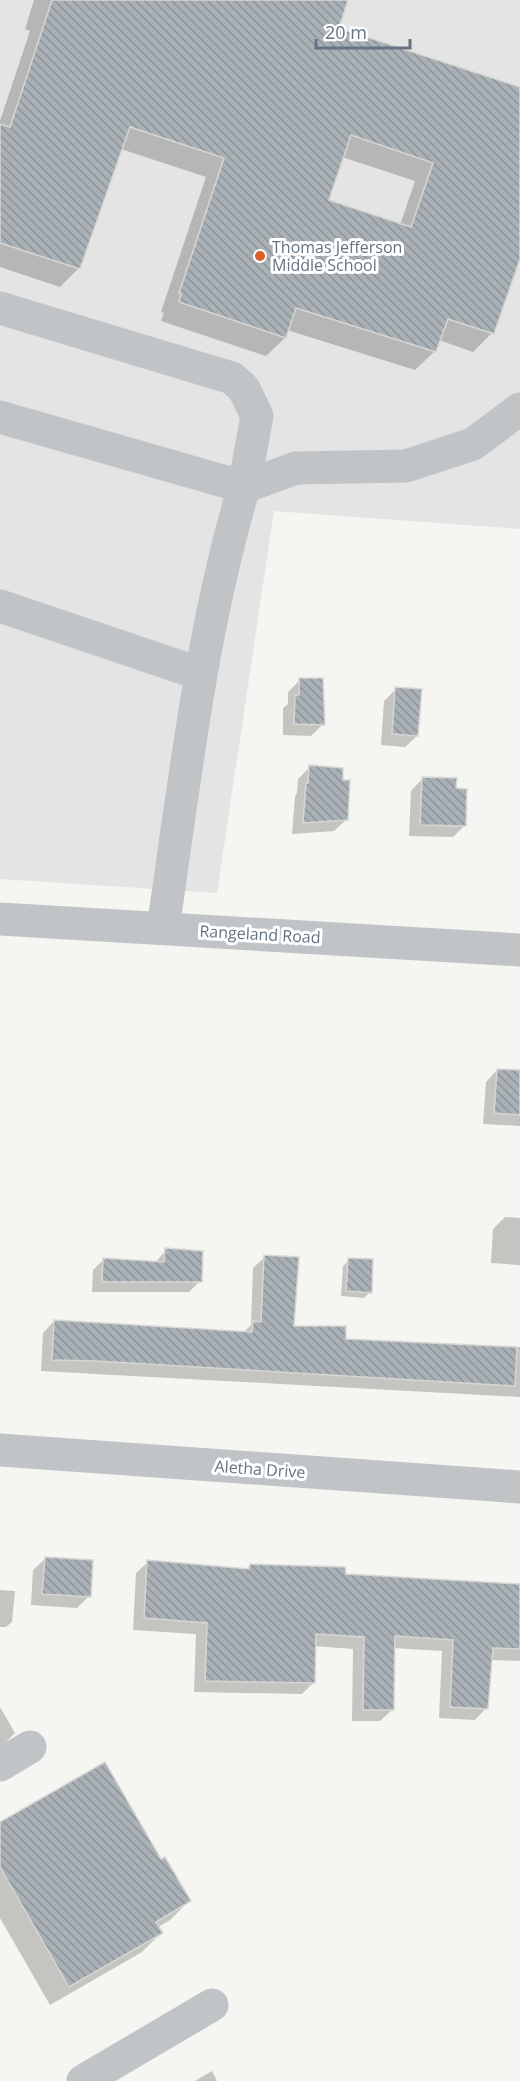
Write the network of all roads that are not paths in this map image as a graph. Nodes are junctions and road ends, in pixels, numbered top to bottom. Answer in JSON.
{"nodes":[{"id":1,"x":0,"y":308,"type":"edge"},
{"id":2,"x":520,"y":409,"type":"edge"},
{"id":3,"x":0,"y":417,"type":"edge"},
{"id":4,"x":244,"y":487,"type":"junction"},
{"id":5,"x":0,"y":606,"type":"edge"},
{"id":6,"x":201,"y":674,"type":"junction"},
{"id":7,"x":0,"y":919,"type":"edge"},
{"id":8,"x":163,"y":928,"type":"junction"},
{"id":9,"x":520,"y":950,"type":"edge"},
{"id":10,"x":0,"y":1450,"type":"edge"},
{"id":11,"x":520,"y":1487,"type":"edge"},
{"id":12,"x":30,"y":1747,"type":"dead end"},
{"id":13,"x":0,"y":1765,"type":"edge"},
{"id":14,"x":212,"y":2004,"type":"dead end"},
{"id":15,"x":83,"y":2081,"type":"edge"}],
"edges":[{"from":1,"to":4,"type":"street"},
{"from":2,"to":4,"type":"street"},
{"from":3,"to":4,"type":"street"},
{"from":4,"to":6,"type":"street"},
{"from":5,"to":6,"type":"street"},
{"from":6,"to":8,"type":"street"},
{"from":7,"to":8,"type":"street","name":"Rangeland Road"},
{"from":8,"to":9,"type":"street","name":"Rangeland Road"},
{"from":10,"to":11,"type":"street","name":"Aletha Drive"},
{"from":12,"to":13,"type":"street"},
{"from":14,"to":15,"type":"street"}]}
